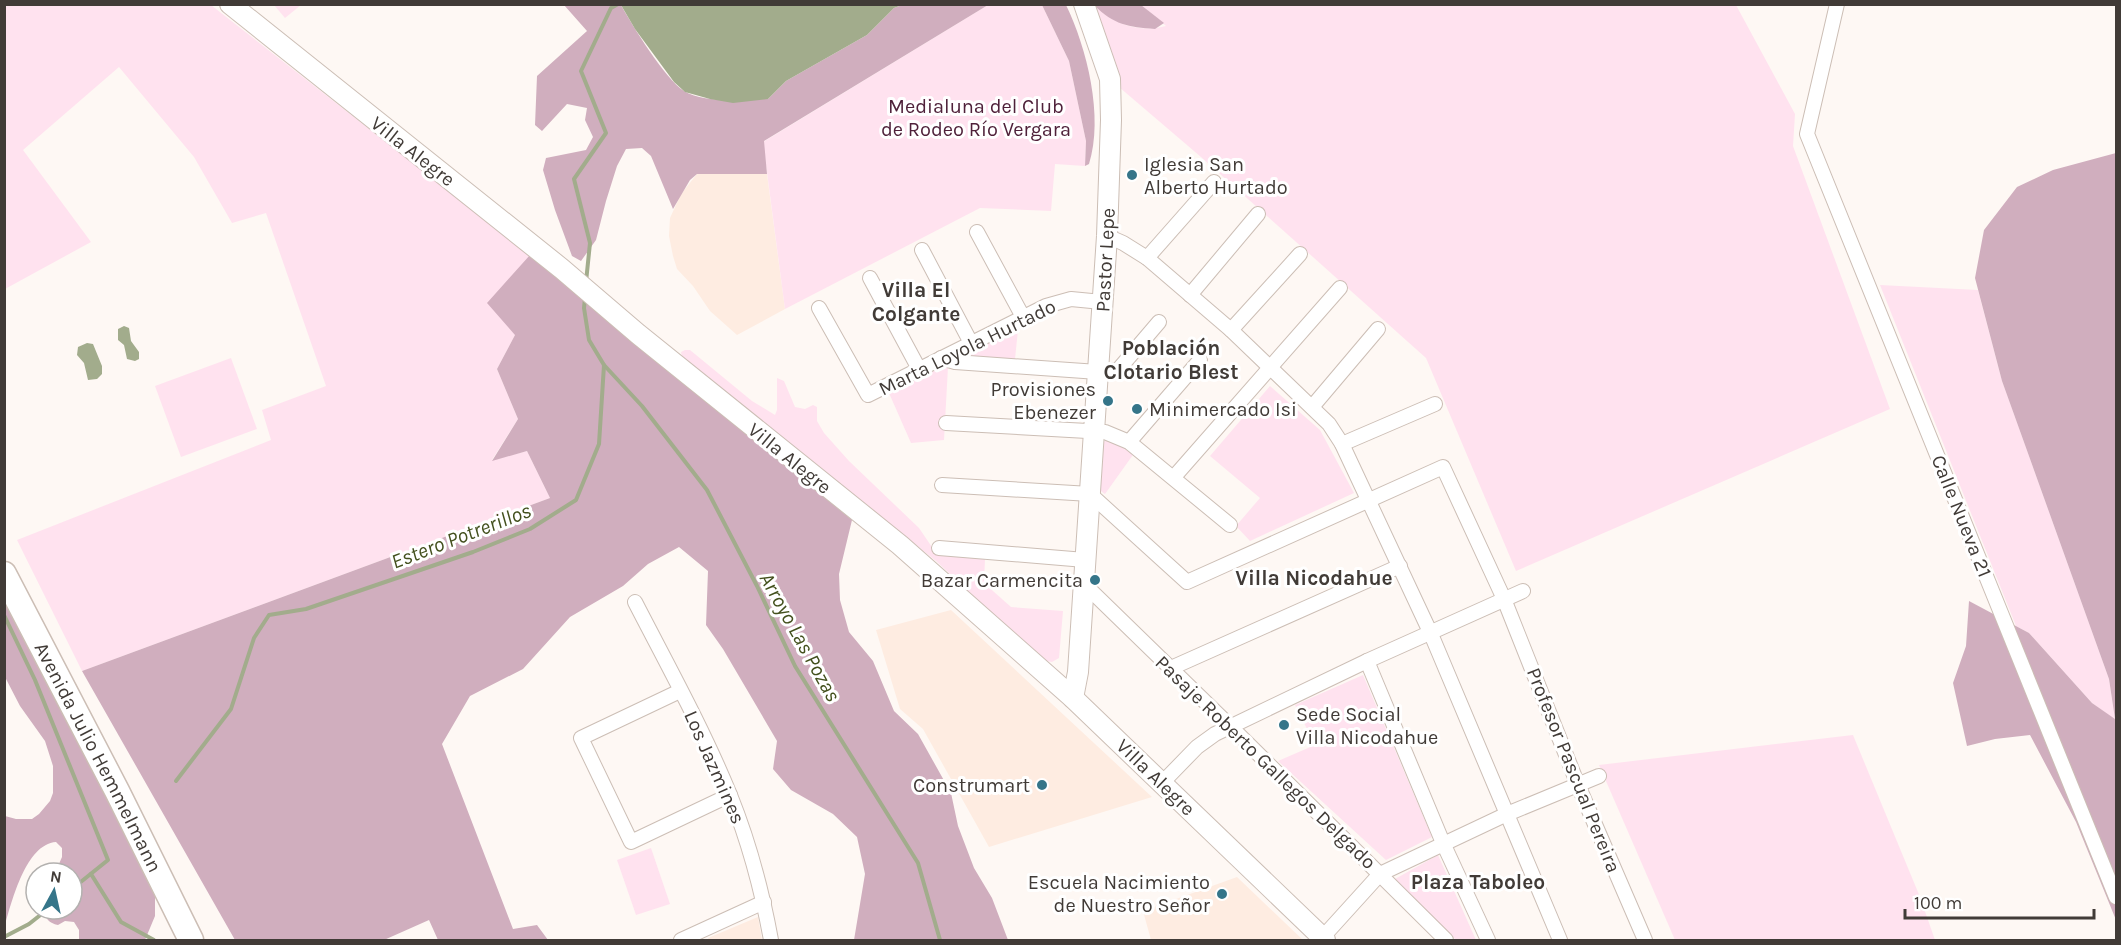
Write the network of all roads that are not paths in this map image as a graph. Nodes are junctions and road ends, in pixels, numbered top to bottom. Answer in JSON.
{"nodes":[{"id":1,"x":230,"y":4,"type":"edge"},
{"id":2,"x":1084,"y":4,"type":"edge"},
{"id":3,"x":1837,"y":4,"type":"edge"},
{"id":4,"x":1214,"y":182,"type":"dead end"},
{"id":5,"x":1258,"y":214,"type":"dead end"},
{"id":6,"x":977,"y":232,"type":"dead end"},
{"id":7,"x":1107,"y":236,"type":"junction"},
{"id":8,"x":921,"y":250,"type":"dead end"},
{"id":9,"x":1300,"y":254,"type":"dead end"},
{"id":10,"x":1147,"y":258,"type":"junction"},
{"id":11,"x":870,"y":278,"type":"dead end"},
{"id":12,"x":1340,"y":288,"type":"dead end"},
{"id":13,"x":1190,"y":295,"type":"junction"},
{"id":14,"x":1102,"y":302,"type":"junction"},
{"id":15,"x":819,"y":308,"type":"dead end"},
{"id":16,"x":1023,"y":316,"type":"junction"},
{"id":17,"x":1159,"y":322,"type":"dead end"},
{"id":18,"x":1378,"y":329,"type":"dead end"},
{"id":19,"x":1231,"y":330,"type":"junction"},
{"id":20,"x":971,"y":343,"type":"junction"},
{"id":21,"x":941,"y":358,"type":"junction"},
{"id":22,"x":1200,"y":360,"type":"dead end"},
{"id":23,"x":1271,"y":368,"type":"junction"},
{"id":24,"x":918,"y":369,"type":"junction"},
{"id":25,"x":1098,"y":372,"type":"junction"},
{"id":26,"x":1435,"y":404,"type":"dead end"},
{"id":27,"x":1312,"y":407,"type":"junction"},
{"id":28,"x":946,"y":423,"type":"dead end"},
{"id":29,"x":1094,"y":432,"type":"junction"},
{"id":30,"x":1129,"y":442,"type":"junction"},
{"id":31,"x":1342,"y":444,"type":"junction"},
{"id":32,"x":1174,"y":477,"type":"junction"},
{"id":33,"x":942,"y":485,"type":"dead end"},
{"id":34,"x":1090,"y":494,"type":"junction"},
{"id":35,"x":1368,"y":500,"type":"junction"},
{"id":36,"x":1230,"y":525,"type":"dead end"},
{"id":37,"x":939,"y":548,"type":"dead end"},
{"id":38,"x":1085,"y":560,"type":"junction"},
{"id":39,"x":1400,"y":566,"type":"junction"},
{"id":40,"x":6,"y":582,"type":"edge"},
{"id":41,"x":1084,"y":584,"type":"junction"},
{"id":42,"x":1523,"y":591,"type":"dead end"},
{"id":43,"x":1504,"y":599,"type":"junction"},
{"id":44,"x":635,"y":602,"type":"dead end"},
{"id":45,"x":1431,"y":634,"type":"junction"},
{"id":46,"x":1367,"y":661,"type":"junction"},
{"id":47,"x":1171,"y":668,"type":"junction"},
{"id":48,"x":680,"y":691,"type":"junction"},
{"id":49,"x":1073,"y":698,"type":"junction"},
{"id":50,"x":1231,"y":727,"type":"junction"},
{"id":51,"x":1599,"y":776,"type":"dead end"},
{"id":52,"x":1162,"y":783,"type":"junction"},
{"id":53,"x":1578,"y":785,"type":"junction"},
{"id":54,"x":730,"y":795,"type":"junction"},
{"id":55,"x":1507,"y":814,"type":"junction"},
{"id":56,"x":1443,"y":843,"type":"junction"},
{"id":57,"x":1380,"y":874,"type":"junction"},
{"id":58,"x":2116,"y":897,"type":"edge"},
{"id":59,"x":764,"y":902,"type":"junction"},
{"id":60,"x":1323,"y":939,"type":"edge"},
{"id":61,"x":191,"y":940,"type":"edge"},
{"id":62,"x":681,"y":940,"type":"edge"},
{"id":63,"x":771,"y":940,"type":"edge"},
{"id":64,"x":1446,"y":940,"type":"edge"},
{"id":65,"x":1488,"y":940,"type":"edge"},
{"id":66,"x":1560,"y":940,"type":"edge"},
{"id":67,"x":1645,"y":940,"type":"edge"}],
"edges":[{"from":1,"to":49,"type":"main road","name":"Villa Alegre"},
{"from":2,"to":7,"type":"main road","name":"Pastor Lepe"},
{"from":3,"to":58,"type":"street","name":"Calle Nueva 21"},
{"from":4,"to":10,"type":"street"},
{"from":5,"to":13,"type":"street"},
{"from":6,"to":16,"type":"street"},
{"from":7,"to":10,"type":"street"},
{"from":7,"to":14,"type":"main road","name":"Pastor Lepe"},
{"from":8,"to":20,"type":"street"},
{"from":9,"to":19,"type":"street"},
{"from":10,"to":13,"type":"street"},
{"from":11,"to":24,"type":"street"},
{"from":12,"to":23,"type":"street"},
{"from":13,"to":19,"type":"street"},
{"from":14,"to":16,"type":"street","name":"Marta Loyola Hurtado"},
{"from":14,"to":25,"type":"main road","name":"Pastor Lepe"},
{"from":15,"to":24,"type":"street","name":"Marta Loyola Hurtado"},
{"from":16,"to":20,"type":"street","name":"Marta Loyola Hurtado"},
{"from":17,"to":25,"type":"street"},
{"from":18,"to":27,"type":"street"},
{"from":19,"to":23,"type":"street"},
{"from":20,"to":21,"type":"street","name":"Marta Loyola Hurtado"},
{"from":21,"to":24,"type":"street","name":"Marta Loyola Hurtado"},
{"from":21,"to":25,"type":"street"},
{"from":22,"to":30,"type":"street"},
{"from":23,"to":27,"type":"street"},
{"from":23,"to":32,"type":"street"},
{"from":25,"to":29,"type":"main road","name":"Pastor Lepe"},
{"from":26,"to":31,"type":"street"},
{"from":27,"to":31,"type":"street"},
{"from":28,"to":29,"type":"street"},
{"from":29,"to":30,"type":"street"},
{"from":29,"to":34,"type":"main road","name":"Pastor Lepe"},
{"from":30,"to":32,"type":"street"},
{"from":31,"to":35,"type":"street"},
{"from":32,"to":36,"type":"street"},
{"from":33,"to":34,"type":"street"},
{"from":34,"to":35,"type":"street"},
{"from":34,"to":38,"type":"main road","name":"Pastor Lepe"},
{"from":35,"to":39,"type":"street"},
{"from":35,"to":43,"type":"street","name":"Profesor Pascual Pereira"},
{"from":37,"to":38,"type":"street"},
{"from":38,"to":41,"type":"main road","name":"Pastor Lepe"},
{"from":39,"to":45,"type":"street"},
{"from":39,"to":47,"type":"street"},
{"from":40,"to":61,"type":"highway","name":"Avenida Julio Hemmelmann"},
{"from":41,"to":47,"type":"street","name":"Pasaje Roberto Gallegos Delgado"},
{"from":41,"to":49,"type":"main road","name":"Pastor Lepe"},
{"from":42,"to":43,"type":"street"},
{"from":43,"to":45,"type":"street"},
{"from":43,"to":53,"type":"street","name":"Profesor Pascual Pereira"},
{"from":44,"to":48,"type":"street","name":"Los Jazmines"},
{"from":45,"to":46,"type":"street"},
{"from":45,"to":55,"type":"street"},
{"from":46,"to":50,"type":"street"},
{"from":46,"to":56,"type":"street"},
{"from":47,"to":50,"type":"street","name":"Pasaje Roberto Gallegos Delgado"},
{"from":48,"to":54,"type":"street","name":"Los Jazmines"},
{"from":48,"to":54,"type":"street"},
{"from":49,"to":52,"type":"main road","name":"Villa Alegre"},
{"from":50,"to":52,"type":"street"},
{"from":50,"to":57,"type":"street","name":"Pasaje Roberto Gallegos Delgado"},
{"from":51,"to":53,"type":"street"},
{"from":52,"to":60,"type":"main road","name":"Villa Alegre"},
{"from":53,"to":55,"type":"street"},
{"from":53,"to":67,"type":"street","name":"Profesor Pascual Pereira"},
{"from":54,"to":59,"type":"street","name":"Los Jazmines"},
{"from":55,"to":56,"type":"street"},
{"from":55,"to":66,"type":"street"},
{"from":56,"to":57,"type":"street"},
{"from":56,"to":65,"type":"street"},
{"from":57,"to":60,"type":"street"},
{"from":57,"to":64,"type":"street","name":"Pasaje Roberto Gallegos Delgado"},
{"from":59,"to":62,"type":"street"},
{"from":59,"to":63,"type":"street","name":"Los Jazmines"}]}
